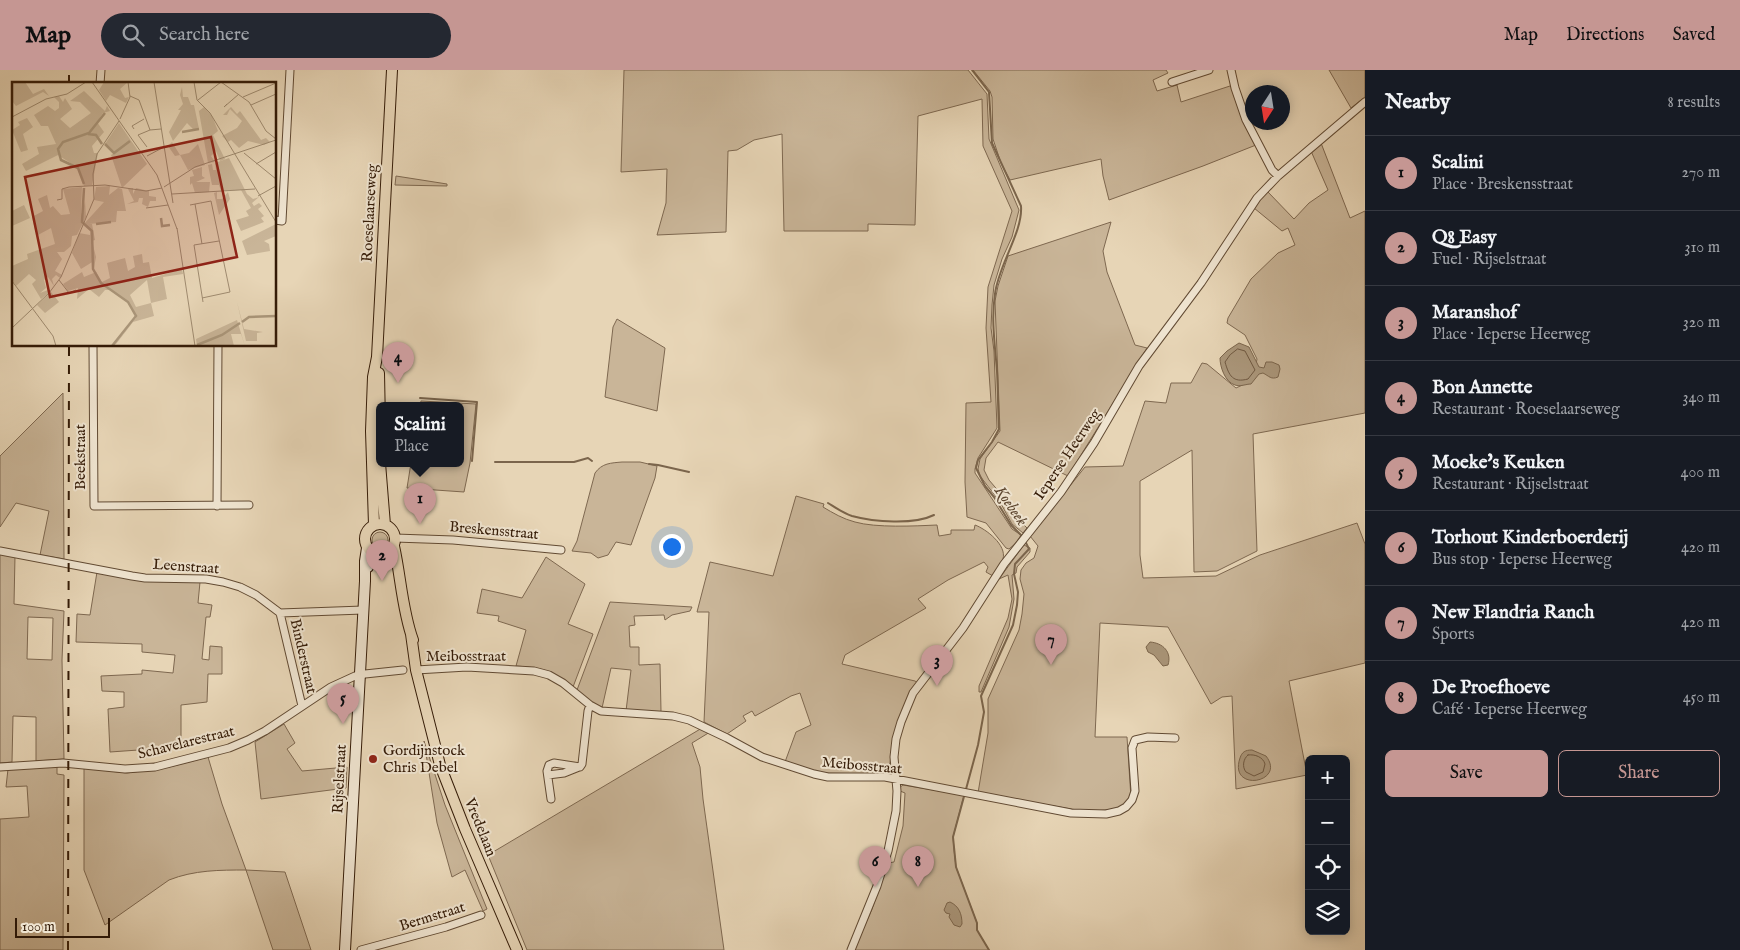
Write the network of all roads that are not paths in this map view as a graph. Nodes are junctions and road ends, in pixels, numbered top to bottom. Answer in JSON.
{"nodes":[{"id":1,"x":290,"y":70,"type":"edge"},
{"id":2,"x":392,"y":70,"type":"edge"},
{"id":3,"x":1209,"y":70,"type":"edge"},
{"id":4,"x":1232,"y":70,"type":"edge"},
{"id":5,"x":1172,"y":82,"type":"dead end"},
{"id":6,"x":1365,"y":102,"type":"edge"},
{"id":7,"x":1278,"y":176,"type":"junction"},
{"id":8,"x":276,"y":220,"type":"edge"},
{"id":9,"x":93,"y":346,"type":"edge"},
{"id":10,"x":218,"y":346,"type":"edge"},
{"id":11,"x":377,"y":357,"type":"junction"},
{"id":12,"x":380,"y":402,"type":"edge"},
{"id":13,"x":380,"y":467,"type":"edge"},
{"id":14,"x":217,"y":506,"type":"junction"},
{"id":15,"x":249,"y":506,"type":"dead end"},
{"id":16,"x":379,"y":525,"type":"junction"},
{"id":17,"x":394,"y":542,"type":"junction"},
{"id":18,"x":367,"y":548,"type":"junction"},
{"id":19,"x":561,"y":550,"type":"dead end"},
{"id":20,"x":0,"y":551,"type":"edge"},
{"id":21,"x":380,"y":554,"type":"junction"},
{"id":22,"x":399,"y":574,"type":"junction"},
{"id":23,"x":365,"y":581,"type":"junction"},
{"id":24,"x":363,"y":610,"type":"junction"},
{"id":25,"x":280,"y":613,"type":"junction"},
{"id":26,"x":403,"y":670,"type":"dead end"},
{"id":27,"x":419,"y":670,"type":"junction"},
{"id":28,"x":360,"y":674,"type":"junction"},
{"id":29,"x":590,"y":705,"type":"junction"},
{"id":30,"x":302,"y":706,"type":"junction"},
{"id":31,"x":1175,"y":738,"type":"dead end"},
{"id":32,"x":0,"y":767,"type":"edge"},
{"id":33,"x":896,"y":780,"type":"junction"},
{"id":34,"x":551,"y":798,"type":"dead end"},
{"id":35,"x":481,"y":915,"type":"dead end"},
{"id":36,"x":345,"y":950,"type":"edge"},
{"id":37,"x":361,"y":950,"type":"edge"},
{"id":38,"x":517,"y":950,"type":"edge"},
{"id":39,"x":851,"y":950,"type":"edge"}],
"edges":[{"from":1,"to":8,"type":"street"},
{"from":2,"to":11,"type":"main road","name":"Roeselaarseweg"},
{"from":3,"to":5,"type":"street"},
{"from":4,"to":7,"type":"street"},
{"from":6,"to":7,"type":"street","name":"Ieperse Heerweg"},
{"from":7,"to":33,"type":"street","name":"Ieperse Heerweg"},
{"from":9,"to":14,"type":"street","name":"Beekstraat"},
{"from":10,"to":14,"type":"street"},
{"from":11,"to":12,"type":"main road","name":"Roeselaarseweg"},
{"from":11,"to":16,"type":"main road","name":"Roeselaarseweg"},
{"from":13,"to":16,"type":"main road"},
{"from":14,"to":15,"type":"street","name":"Beekstraat"},
{"from":16,"to":17,"type":"main road"},
{"from":16,"to":18,"type":"main road"},
{"from":17,"to":19,"type":"street","name":"Breskensstraat"},
{"from":17,"to":21,"type":"main road"},
{"from":17,"to":22,"type":"main road","name":"Vredelaan"},
{"from":18,"to":21,"type":"main road"},
{"from":18,"to":23,"type":"street","name":"Rijselstraat"},
{"from":20,"to":25,"type":"street","name":"Leenstraat"},
{"from":21,"to":22,"type":"main road","name":"Vredelaan"},
{"from":21,"to":23,"type":"street","name":"Rijselstraat"},
{"from":22,"to":27,"type":"main road","name":"Vredelaan"},
{"from":23,"to":24,"type":"street","name":"Rijselstraat"},
{"from":24,"to":25,"type":"street"},
{"from":24,"to":28,"type":"street","name":"Rijselstraat"},
{"from":25,"to":30,"type":"street","name":"Binderstraat"},
{"from":26,"to":28,"type":"street"},
{"from":27,"to":29,"type":"street","name":"Meibosstraat"},
{"from":27,"to":38,"type":"main road","name":"Vredelaan"},
{"from":28,"to":30,"type":"street","name":"Schavelarestraat"},
{"from":28,"to":36,"type":"street","name":"Rijselstraat"},
{"from":29,"to":33,"type":"street","name":"Meibosstraat"},
{"from":29,"to":34,"type":"street"},
{"from":30,"to":32,"type":"street","name":"Schavelarestraat"},
{"from":31,"to":33,"type":"street","name":"Meibosstraat"},
{"from":33,"to":39,"type":"street","name":"Ieperse Heerweg"},
{"from":35,"to":37,"type":"street","name":"Bermstraat"}]}
